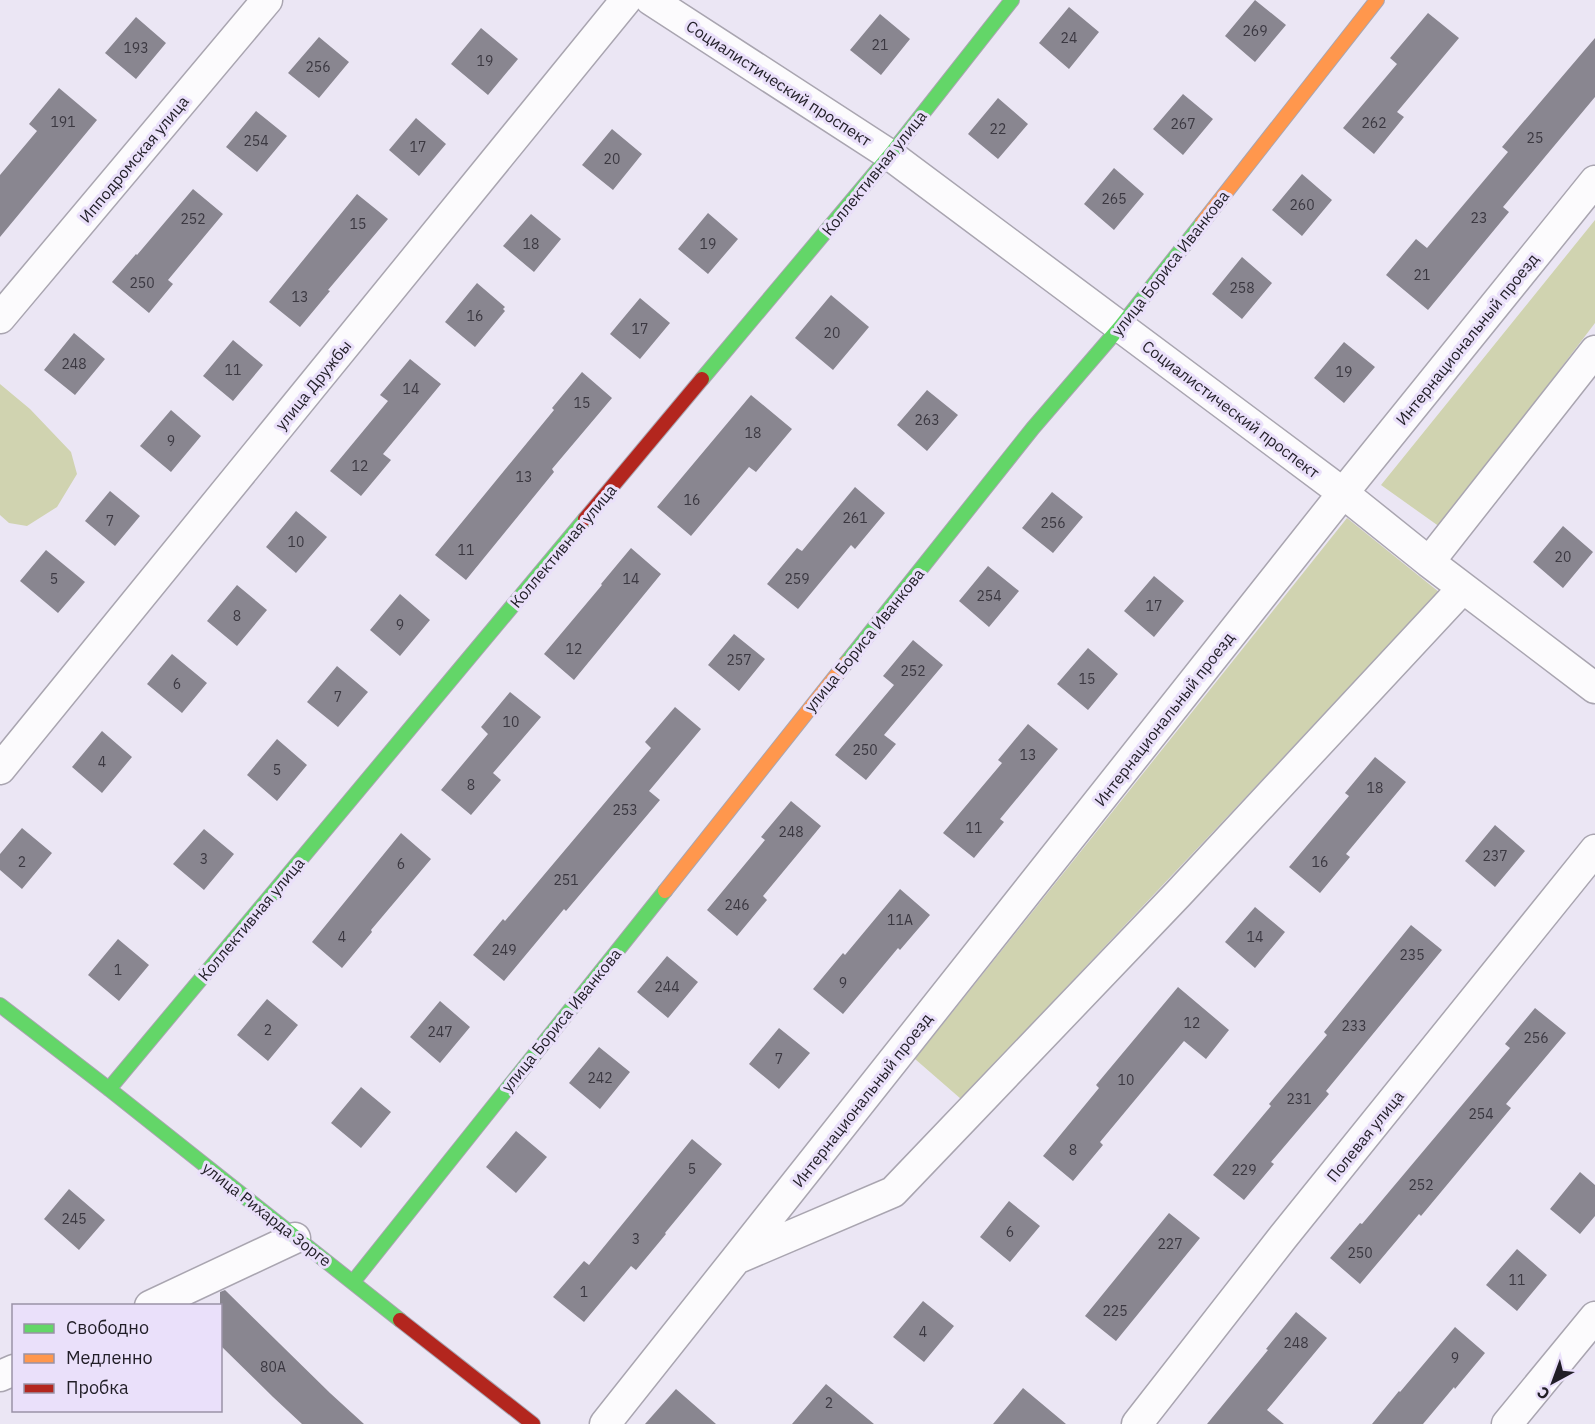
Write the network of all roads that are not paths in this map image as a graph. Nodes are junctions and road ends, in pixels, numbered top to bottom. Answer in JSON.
{"nodes":[{"id":1,"x":267,"y":0,"type":"edge"},
{"id":2,"x":626,"y":0,"type":"edge"},
{"id":3,"x":651,"y":0,"type":"edge"},
{"id":4,"x":1012,"y":0,"type":"edge"},
{"id":5,"x":1377,"y":0,"type":"edge"},
{"id":6,"x":890,"y":155,"type":"junction"},
{"id":7,"x":1595,"y":181,"type":"edge"},
{"id":8,"x":0,"y":318,"type":"edge"},
{"id":9,"x":1120,"y":327,"type":"junction"},
{"id":10,"x":1595,"y":351,"type":"edge"},
{"id":11,"x":1343,"y":493,"type":"junction"},
{"id":12,"x":1429,"y":562,"type":"junction"},
{"id":13,"x":1463,"y":588,"type":"junction"},
{"id":14,"x":1595,"y":688,"type":"edge"},
{"id":15,"x":0,"y":770,"type":"edge"},
{"id":16,"x":1595,"y":850,"type":"edge"},
{"id":17,"x":0,"y":1005,"type":"edge"},
{"id":18,"x":109,"y":1089,"type":"junction"},
{"id":19,"x":295,"y":1238,"type":"junction"},
{"id":20,"x":736,"y":1259,"type":"junction"},
{"id":21,"x":353,"y":1282,"type":"junction"},
{"id":22,"x":152,"y":1304,"type":"edge"},
{"id":23,"x":1595,"y":1317,"type":"edge"},
{"id":24,"x":533,"y":1424,"type":"edge"},
{"id":25,"x":605,"y":1424,"type":"edge"},
{"id":26,"x":1137,"y":1424,"type":"edge"},
{"id":27,"x":1507,"y":1424,"type":"edge"}],
"edges":[{"from":1,"to":8,"type":"street","name":"Ипподромская улица"},
{"from":2,"to":15,"type":"street","name":"улица Дружбы"},
{"from":3,"to":6,"type":"street","name":"Социалистический проспект"},
{"from":4,"to":6,"type":"street","name":"Коллективная улица"},
{"from":5,"to":9,"type":"street","name":"улица Бориса Иванкова"},
{"from":6,"to":9,"type":"street","name":"Социалистический проспект"},
{"from":6,"to":18,"type":"street","name":"Коллективная улица"},
{"from":7,"to":11,"type":"street","name":"Интернациональный проезд"},
{"from":9,"to":11,"type":"street","name":"Социалистический проспект"},
{"from":9,"to":21,"type":"street","name":"улица Бориса Иванкова"},
{"from":10,"to":12,"type":"street"},
{"from":11,"to":12,"type":"street","name":"Социалистический проспект"},
{"from":11,"to":20,"type":"street","name":"Интернациональный проезд"},
{"from":12,"to":13,"type":"street","name":"Социалистический проспект"},
{"from":13,"to":14,"type":"street","name":"Социалистический проспект"},
{"from":13,"to":20,"type":"street","name":"Интернациональный проезд"},
{"from":16,"to":26,"type":"street","name":"Полевая улица"},
{"from":17,"to":18,"type":"street","name":"улица Рихарда Зорге"},
{"from":18,"to":19,"type":"street","name":"улица Рихарда Зорге"},
{"from":19,"to":21,"type":"street","name":"улица Рихарда Зорге"},
{"from":19,"to":22,"type":"street"},
{"from":20,"to":25,"type":"street","name":"Интернациональный проезд"},
{"from":21,"to":24,"type":"street","name":"улица Рихарда Зорге"},
{"from":23,"to":27,"type":"street"}]}
